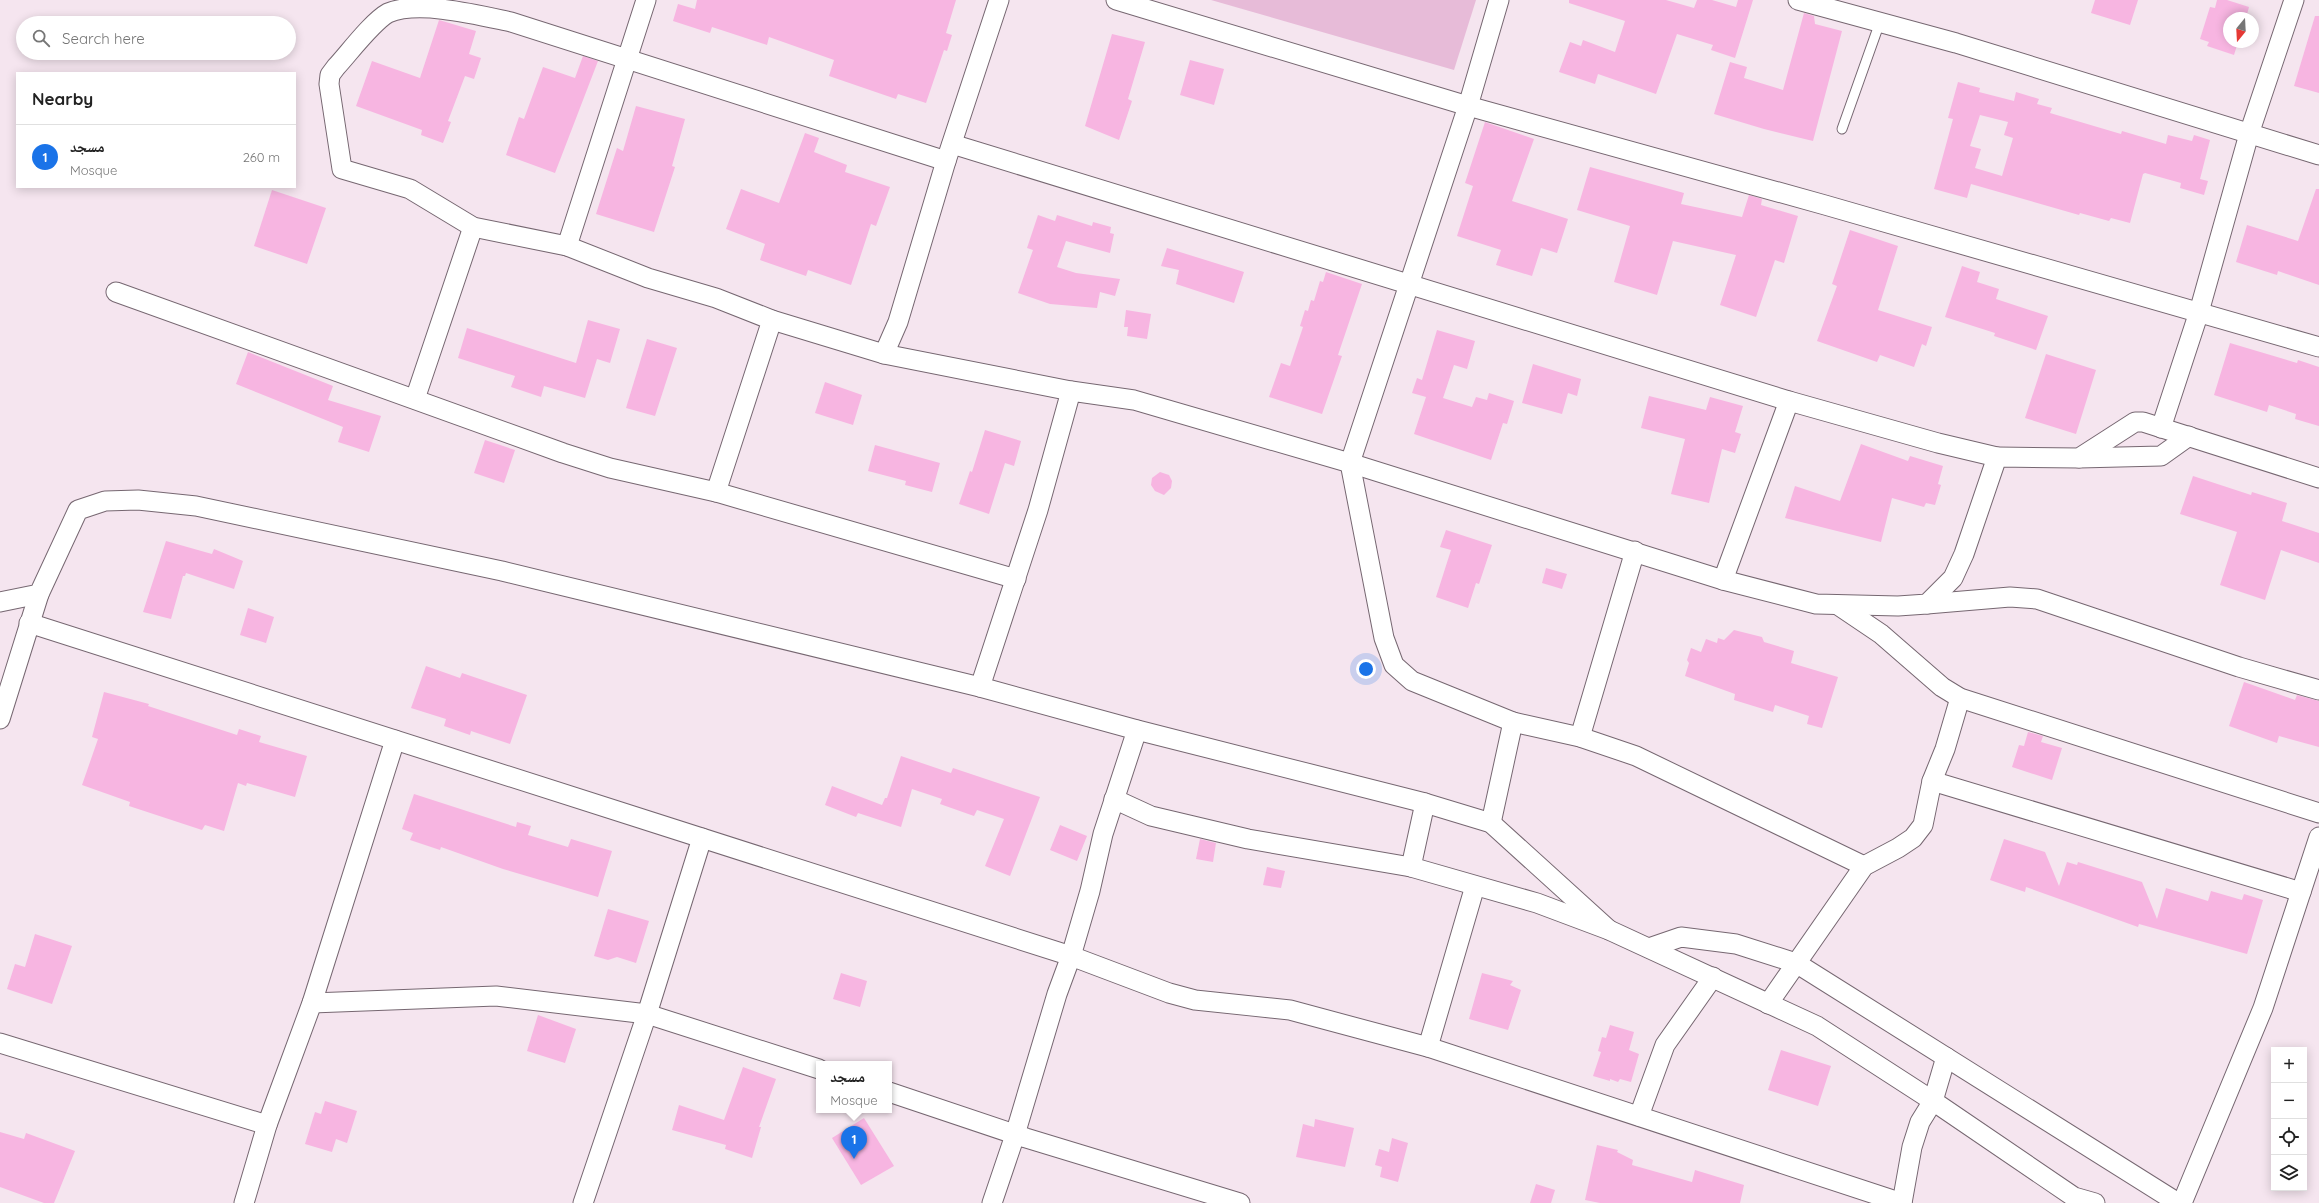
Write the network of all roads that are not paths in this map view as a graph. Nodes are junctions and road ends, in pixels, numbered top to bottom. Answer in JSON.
{"nodes":[{"id":1,"x":646,"y":0,"type":"edge"},
{"id":2,"x":999,"y":0,"type":"edge"},
{"id":3,"x":1116,"y":0,"type":"edge"},
{"id":4,"x":1499,"y":0,"type":"edge"},
{"id":5,"x":1798,"y":0,"type":"edge"},
{"id":6,"x":2294,"y":0,"type":"edge"},
{"id":7,"x":1880,"y":22,"type":"junction"},
{"id":8,"x":627,"y":60,"type":"junction"},
{"id":9,"x":1468,"y":106,"type":"junction"},
{"id":10,"x":1842,"y":129,"type":"dead end"},
{"id":11,"x":2249,"y":134,"type":"junction"},
{"id":12,"x":949,"y":153,"type":"junction"},
{"id":13,"x":2319,"y":155,"type":"edge"},
{"id":14,"x":473,"y":227,"type":"junction"},
{"id":15,"x":566,"y":246,"type":"junction"},
{"id":16,"x":1408,"y":283,"type":"junction"},
{"id":17,"x":116,"y":292,"type":"dead end"},
{"id":18,"x":2199,"y":312,"type":"junction"},
{"id":19,"x":772,"y":320,"type":"junction"},
{"id":20,"x":2319,"y":347,"type":"edge"},
{"id":21,"x":884,"y":354,"type":"junction"},
{"id":22,"x":1071,"y":391,"type":"junction"},
{"id":23,"x":415,"y":399,"type":"junction"},
{"id":24,"x":1789,"y":401,"type":"junction"},
{"id":25,"x":2161,"y":428,"type":"junction"},
{"id":26,"x":2189,"y":436,"type":"junction"},
{"id":27,"x":1997,"y":457,"type":"junction"},
{"id":28,"x":2080,"y":458,"type":"junction"},
{"id":29,"x":1350,"y":464,"type":"junction"},
{"id":30,"x":2319,"y":478,"type":"edge"},
{"id":31,"x":716,"y":492,"type":"junction"},
{"id":32,"x":1635,"y":551,"type":"junction"},
{"id":33,"x":1016,"y":579,"type":"junction"},
{"id":34,"x":1723,"y":580,"type":"junction"},
{"id":35,"x":39,"y":594,"type":"junction"},
{"id":36,"x":0,"y":602,"type":"edge"},
{"id":37,"x":1927,"y":604,"type":"junction"},
{"id":38,"x":1838,"y":605,"type":"junction"},
{"id":39,"x":29,"y":623,"type":"junction"},
{"id":40,"x":980,"y":687,"type":"junction"},
{"id":41,"x":2319,"y":690,"type":"edge"},
{"id":42,"x":1960,"y":698,"type":"junction"},
{"id":43,"x":0,"y":719,"type":"edge"},
{"id":44,"x":1513,"y":722,"type":"junction"},
{"id":45,"x":1137,"y":730,"type":"junction"},
{"id":46,"x":1580,"y":737,"type":"junction"},
{"id":47,"x":395,"y":740,"type":"junction"},
{"id":48,"x":1932,"y":781,"type":"junction"},
{"id":49,"x":1114,"y":799,"type":"junction"},
{"id":50,"x":1425,"y":803,"type":"junction"},
{"id":51,"x":2319,"y":813,"type":"edge"},
{"id":52,"x":1490,"y":823,"type":"junction"},
{"id":53,"x":2319,"y":837,"type":"edge"},
{"id":54,"x":702,"y":838,"type":"junction"},
{"id":55,"x":1864,"y":866,"type":"junction"},
{"id":56,"x":1411,"y":867,"type":"junction"},
{"id":57,"x":1475,"y":886,"type":"junction"},
{"id":58,"x":2301,"y":892,"type":"junction"},
{"id":59,"x":1609,"y":930,"type":"junction"},
{"id":60,"x":1649,"y":948,"type":"junction"},
{"id":61,"x":1071,"y":956,"type":"junction"},
{"id":62,"x":1796,"y":963,"type":"junction"},
{"id":63,"x":1713,"y":977,"type":"junction"},
{"id":64,"x":312,"y":1003,"type":"junction"},
{"id":65,"x":1768,"y":1004,"type":"junction"},
{"id":66,"x":647,"y":1014,"type":"junction"},
{"id":67,"x":0,"y":1043,"type":"edge"},
{"id":68,"x":1428,"y":1047,"type":"junction"},
{"id":69,"x":1946,"y":1057,"type":"junction"},
{"id":70,"x":816,"y":1069,"type":"edge"},
{"id":71,"x":892,"y":1093,"type":"edge"},
{"id":72,"x":1933,"y":1101,"type":"junction"},
{"id":73,"x":1639,"y":1116,"type":"junction"},
{"id":74,"x":267,"y":1125,"type":"junction"},
{"id":75,"x":1015,"y":1133,"type":"junction"},
{"id":76,"x":244,"y":1203,"type":"edge"},
{"id":77,"x":583,"y":1203,"type":"edge"},
{"id":78,"x":992,"y":1203,"type":"edge"},
{"id":79,"x":1240,"y":1203,"type":"edge"},
{"id":80,"x":1902,"y":1203,"type":"edge"},
{"id":81,"x":2096,"y":1203,"type":"edge"},
{"id":82,"x":2178,"y":1203,"type":"edge"},
{"id":83,"x":2182,"y":1203,"type":"edge"}],
"edges":[{"from":1,"to":8,"type":"street"},
{"from":2,"to":12,"type":"street"},
{"from":3,"to":9,"type":"street"},
{"from":4,"to":9,"type":"street"},
{"from":5,"to":7,"type":"street"},
{"from":6,"to":11,"type":"street"},
{"from":7,"to":10,"type":"lane"},
{"from":7,"to":11,"type":"street"},
{"from":8,"to":12,"type":"street"},
{"from":8,"to":14,"type":"street"},
{"from":8,"to":15,"type":"street"},
{"from":9,"to":16,"type":"street"},
{"from":9,"to":18,"type":"street"},
{"from":11,"to":13,"type":"street"},
{"from":11,"to":18,"type":"street"},
{"from":12,"to":16,"type":"street"},
{"from":12,"to":21,"type":"street"},
{"from":14,"to":15,"type":"street"},
{"from":14,"to":23,"type":"street"},
{"from":15,"to":19,"type":"street"},
{"from":16,"to":24,"type":"street"},
{"from":16,"to":29,"type":"street"},
{"from":17,"to":23,"type":"street"},
{"from":18,"to":20,"type":"street"},
{"from":18,"to":25,"type":"street"},
{"from":19,"to":21,"type":"street"},
{"from":19,"to":31,"type":"street"},
{"from":21,"to":22,"type":"street"},
{"from":22,"to":29,"type":"street"},
{"from":22,"to":33,"type":"street"},
{"from":23,"to":31,"type":"street"},
{"from":24,"to":27,"type":"street"},
{"from":24,"to":34,"type":"street"},
{"from":25,"to":26,"type":"street"},
{"from":25,"to":28,"type":"street"},
{"from":26,"to":28,"type":"street"},
{"from":26,"to":30,"type":"street"},
{"from":27,"to":28,"type":"street"},
{"from":27,"to":37,"type":"street"},
{"from":29,"to":32,"type":"street"},
{"from":29,"to":44,"type":"street"},
{"from":31,"to":33,"type":"street"},
{"from":32,"to":34,"type":"street"},
{"from":32,"to":46,"type":"street"},
{"from":33,"to":40,"type":"street"},
{"from":34,"to":38,"type":"street"},
{"from":35,"to":36,"type":"street"},
{"from":35,"to":39,"type":"street"},
{"from":35,"to":40,"type":"street"},
{"from":37,"to":38,"type":"street"},
{"from":37,"to":41,"type":"street"},
{"from":38,"to":42,"type":"street"},
{"from":39,"to":43,"type":"street"},
{"from":39,"to":47,"type":"street"},
{"from":40,"to":45,"type":"street"},
{"from":42,"to":48,"type":"street"},
{"from":42,"to":51,"type":"street"},
{"from":44,"to":46,"type":"street"},
{"from":44,"to":52,"type":"street"},
{"from":45,"to":49,"type":"street"},
{"from":45,"to":50,"type":"street"},
{"from":46,"to":55,"type":"street"},
{"from":47,"to":54,"type":"street"},
{"from":47,"to":64,"type":"street"},
{"from":48,"to":55,"type":"street"},
{"from":48,"to":58,"type":"street"},
{"from":49,"to":56,"type":"street"},
{"from":49,"to":61,"type":"street"},
{"from":50,"to":52,"type":"street"},
{"from":50,"to":56,"type":"street"},
{"from":52,"to":59,"type":"street"},
{"from":53,"to":58,"type":"street"},
{"from":54,"to":61,"type":"street"},
{"from":54,"to":66,"type":"street"},
{"from":55,"to":62,"type":"street"},
{"from":56,"to":57,"type":"street"},
{"from":57,"to":59,"type":"street"},
{"from":57,"to":68,"type":"street"},
{"from":58,"to":83,"type":"street"},
{"from":59,"to":60,"type":"street"},
{"from":60,"to":62,"type":"street"},
{"from":60,"to":63,"type":"street"},
{"from":61,"to":68,"type":"street"},
{"from":61,"to":75,"type":"street"},
{"from":62,"to":65,"type":"street"},
{"from":62,"to":69,"type":"street"},
{"from":63,"to":65,"type":"street"},
{"from":63,"to":73,"type":"street"},
{"from":64,"to":66,"type":"street"},
{"from":64,"to":74,"type":"street"},
{"from":65,"to":72,"type":"street"},
{"from":66,"to":70,"type":"street"},
{"from":66,"to":77,"type":"street"},
{"from":67,"to":74,"type":"street"},
{"from":68,"to":73,"type":"street"},
{"from":69,"to":72,"type":"street"},
{"from":69,"to":82,"type":"street"},
{"from":71,"to":75,"type":"street"},
{"from":72,"to":80,"type":"street"},
{"from":72,"to":81,"type":"street"},
{"from":73,"to":80,"type":"street"},
{"from":74,"to":76,"type":"street"},
{"from":75,"to":78,"type":"street"},
{"from":75,"to":79,"type":"street"}]}
